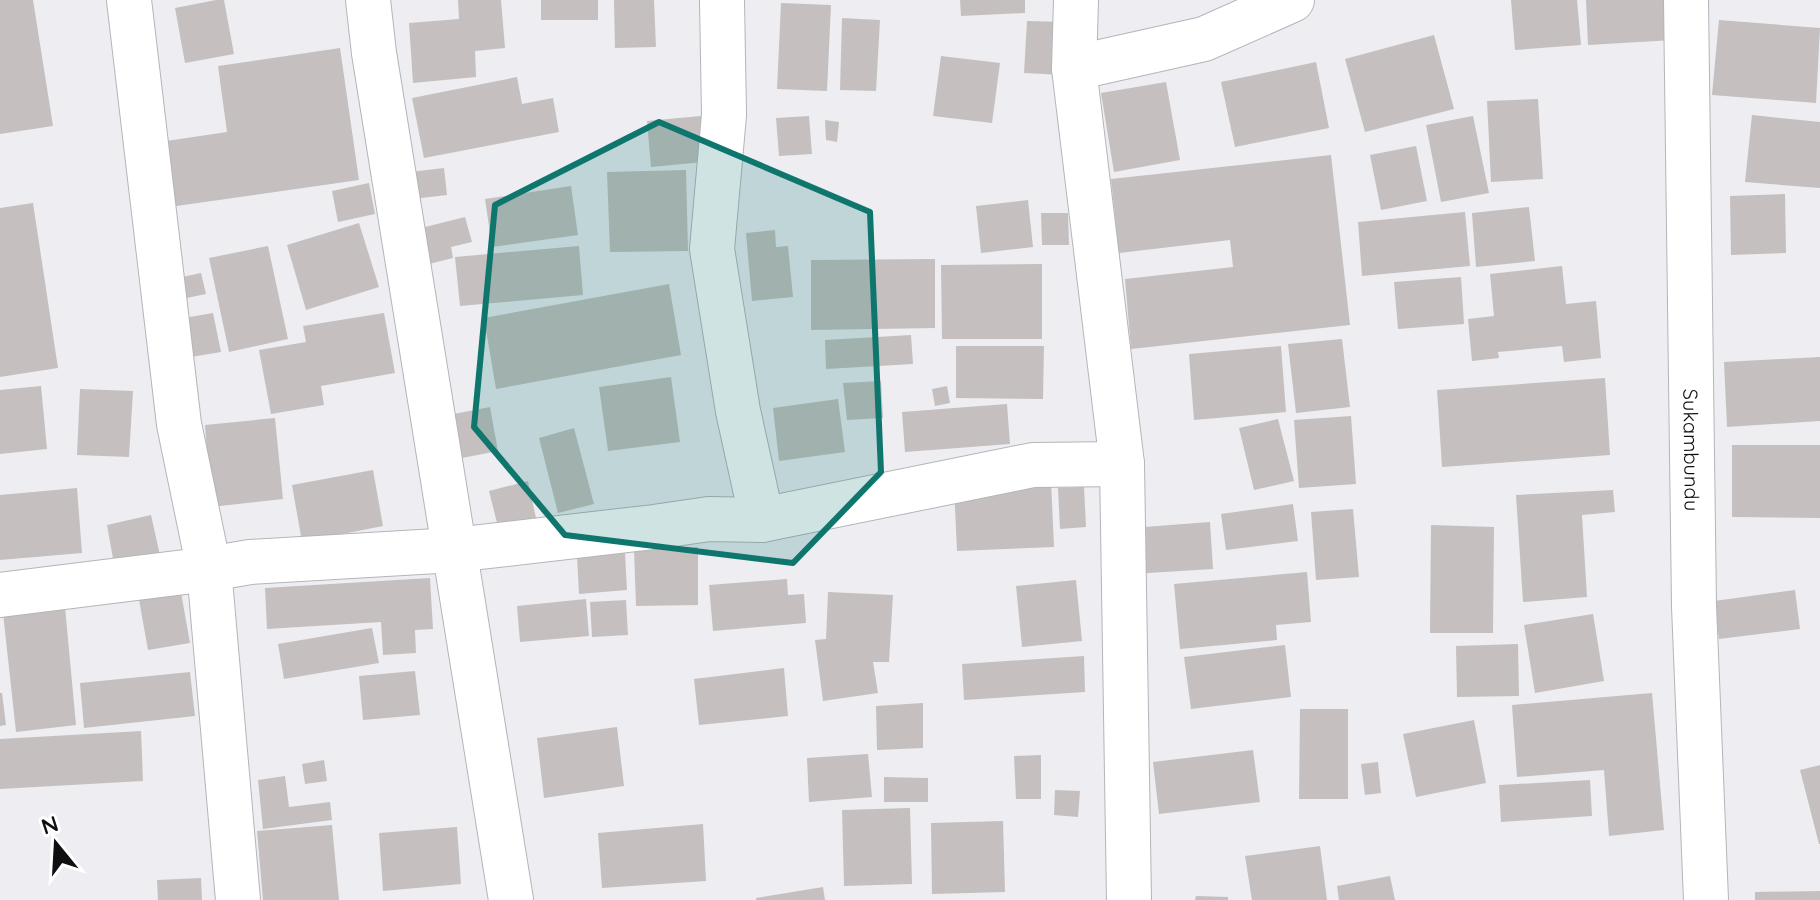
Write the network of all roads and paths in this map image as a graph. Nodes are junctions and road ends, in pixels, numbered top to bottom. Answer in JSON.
{"nodes":[{"id":1,"x":129,"y":0,"type":"edge"},
{"id":2,"x":368,"y":0,"type":"edge"},
{"id":3,"x":722,"y":0,"type":"edge"},
{"id":4,"x":1076,"y":0,"type":"edge"},
{"id":5,"x":1292,"y":0,"type":"edge"},
{"id":6,"x":1686,"y":0,"type":"edge"},
{"id":7,"x":1074,"y":68,"type":"junction"},
{"id":8,"x":1122,"y":464,"type":"junction"},
{"id":9,"x":762,"y":520,"type":"junction"},
{"id":10,"x":454,"y":550,"type":"junction"},
{"id":11,"x":209,"y":569,"type":"junction"},
{"id":12,"x":0,"y":595,"type":"edge"},
{"id":13,"x":238,"y":900,"type":"edge"},
{"id":14,"x":511,"y":900,"type":"edge"},
{"id":15,"x":1129,"y":900,"type":"edge"},
{"id":16,"x":1706,"y":900,"type":"edge"}],
"edges":[{"from":1,"to":11,"type":"street"},
{"from":2,"to":10,"type":"street"},
{"from":3,"to":9,"type":"street"},
{"from":4,"to":7,"type":"street"},
{"from":5,"to":7,"type":"street"},
{"from":6,"to":16,"type":"street","name":"Sukambundu"},
{"from":7,"to":8,"type":"street"},
{"from":8,"to":9,"type":"street"},
{"from":8,"to":15,"type":"street"},
{"from":9,"to":10,"type":"street"},
{"from":10,"to":11,"type":"street"},
{"from":10,"to":14,"type":"street"},
{"from":11,"to":12,"type":"street"},
{"from":11,"to":13,"type":"street"}]}
